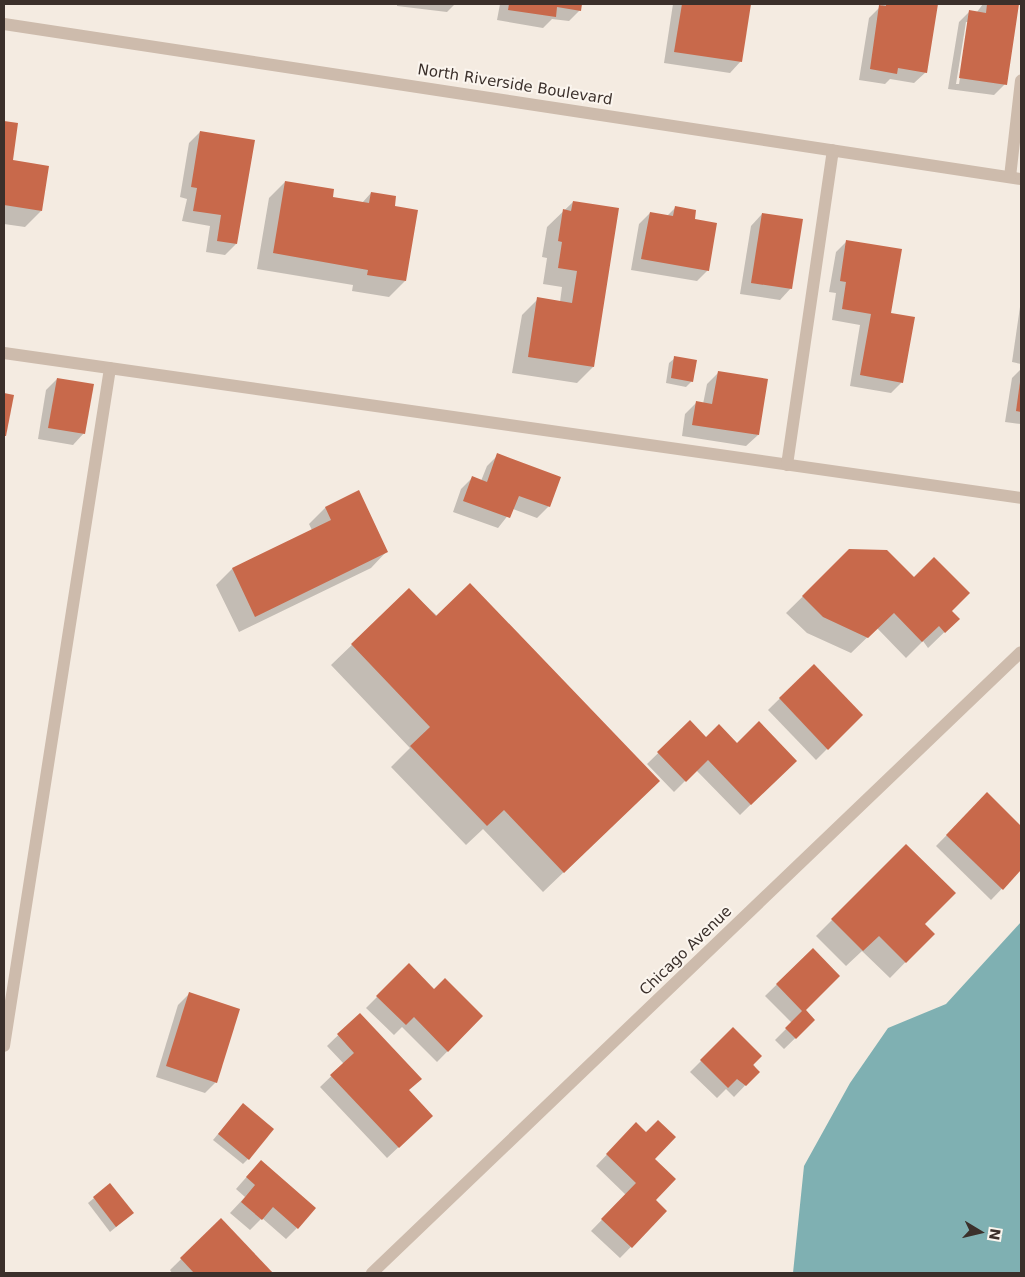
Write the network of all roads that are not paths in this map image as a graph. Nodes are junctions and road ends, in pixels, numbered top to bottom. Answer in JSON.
{"nodes":[{"id":1,"x":4,"y":24,"type":"edge"},
{"id":2,"x":1021,"y":81,"type":"edge"},
{"id":3,"x":833,"y":150,"type":"junction"},
{"id":4,"x":1016,"y":178,"type":"edge"},
{"id":5,"x":4,"y":353,"type":"edge"},
{"id":6,"x":110,"y":368,"type":"junction"},
{"id":7,"x":787,"y":465,"type":"junction"},
{"id":8,"x":1021,"y":498,"type":"edge"},
{"id":9,"x":1021,"y":652,"type":"edge"},
{"id":10,"x":4,"y":1046,"type":"edge"},
{"id":11,"x":372,"y":1273,"type":"edge"}],
"edges":[{"from":1,"to":3,"type":"street","name":"North Riverside Boulevard"},
{"from":2,"to":4,"type":"street"},
{"from":3,"to":4,"type":"street","name":"North Riverside Boulevard"},
{"from":3,"to":7,"type":"street"},
{"from":5,"to":6,"type":"street"},
{"from":6,"to":7,"type":"street"},
{"from":6,"to":10,"type":"street"},
{"from":7,"to":8,"type":"street"},
{"from":9,"to":11,"type":"street","name":"Chicago Avenue"}]}
